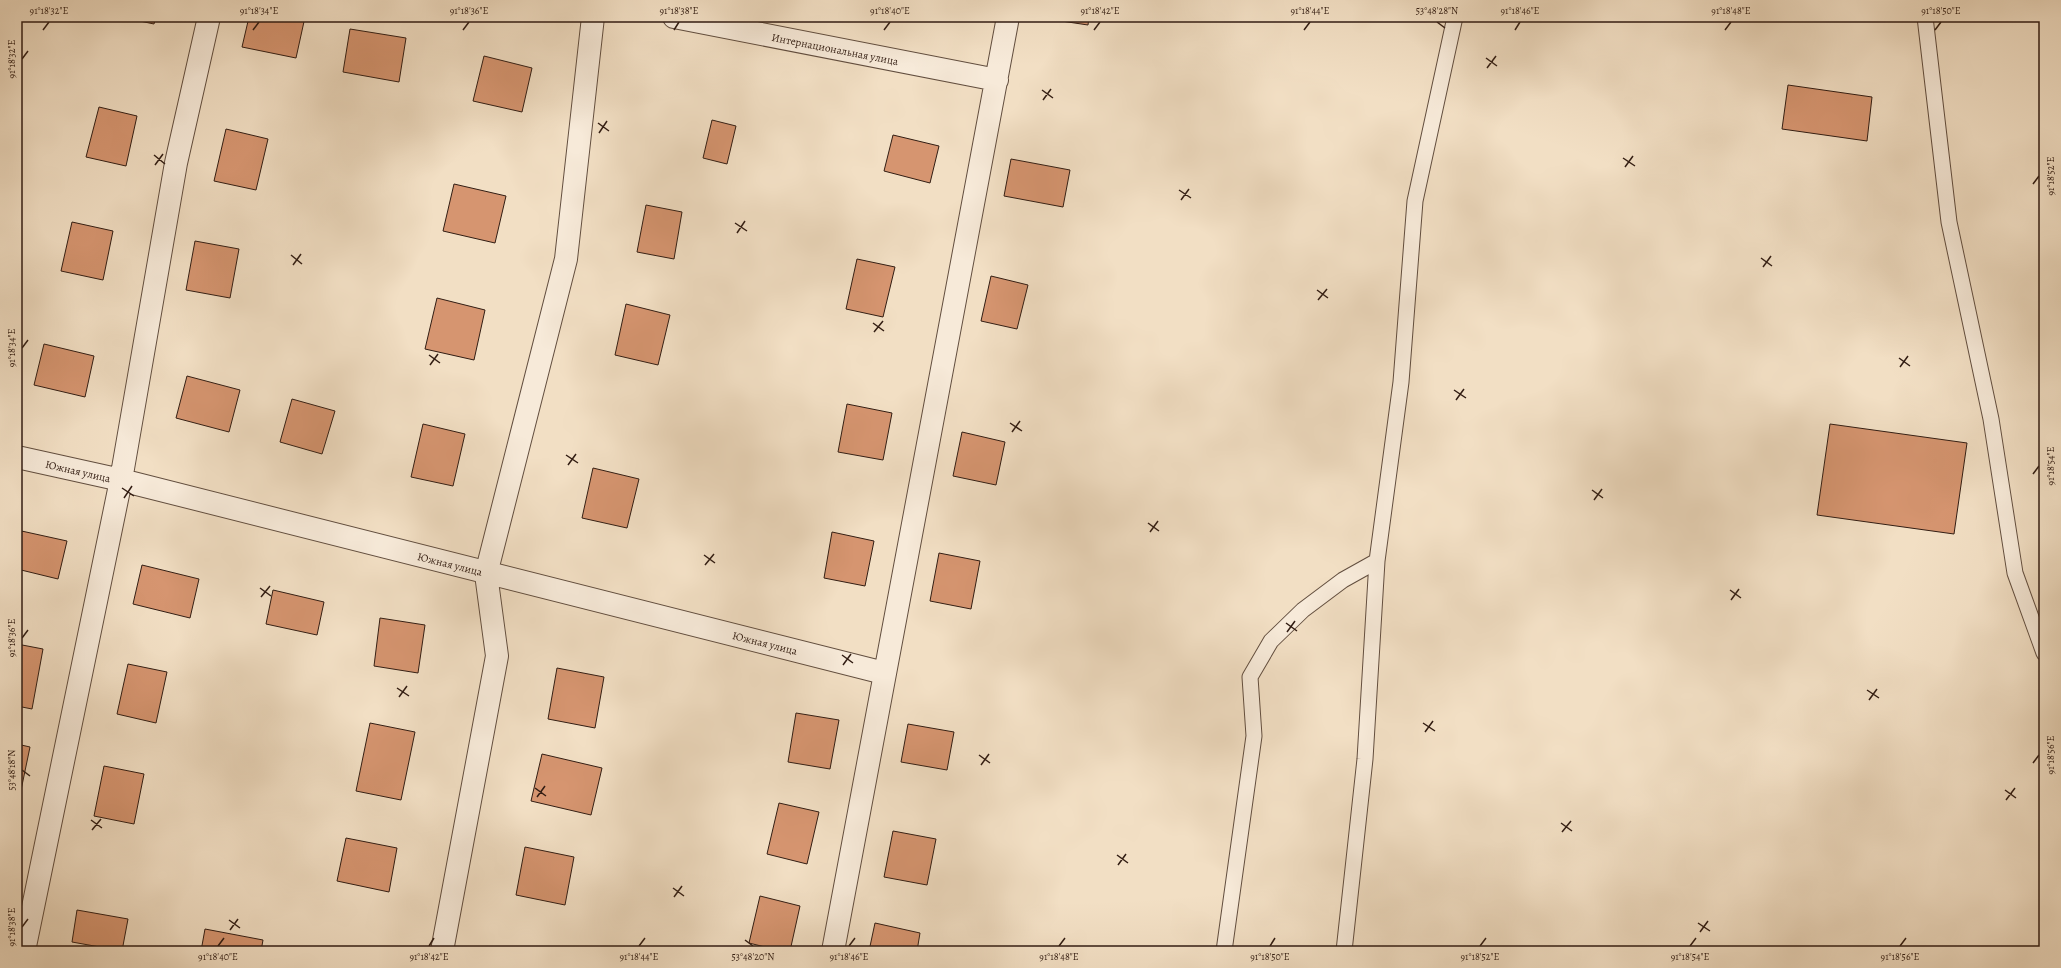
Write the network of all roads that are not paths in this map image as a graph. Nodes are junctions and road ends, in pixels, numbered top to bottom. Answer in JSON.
{"nodes":[{"id":1,"x":209,"y":17,"type":"edge"},
{"id":2,"x":593,"y":17,"type":"edge"},
{"id":3,"x":674,"y":17,"type":"edge"},
{"id":4,"x":1008,"y":17,"type":"edge"},
{"id":5,"x":1455,"y":17,"type":"edge"},
{"id":6,"x":1925,"y":17,"type":"edge"},
{"id":7,"x":997,"y":80,"type":"junction"},
{"id":8,"x":17,"y":457,"type":"edge"},
{"id":9,"x":121,"y":480,"type":"junction"},
{"id":10,"x":1376,"y":561,"type":"junction"},
{"id":11,"x":486,"y":574,"type":"junction"},
{"id":12,"x":2044,"y":653,"type":"edge"},
{"id":13,"x":884,"y":673,"type":"junction"},
{"id":14,"x":24,"y":951,"type":"edge"},
{"id":15,"x":442,"y":951,"type":"edge"},
{"id":16,"x":833,"y":951,"type":"edge"},
{"id":17,"x":1224,"y":951,"type":"edge"},
{"id":18,"x":1344,"y":951,"type":"edge"}],
"edges":[{"from":1,"to":9,"type":"street"},
{"from":2,"to":11,"type":"street"},
{"from":3,"to":7,"type":"street","name":"Интернациональная улица"},
{"from":4,"to":7,"type":"street"},
{"from":5,"to":10,"type":"lane"},
{"from":6,"to":12,"type":"lane"},
{"from":7,"to":13,"type":"street"},
{"from":8,"to":9,"type":"street","name":"Южная улица"},
{"from":9,"to":11,"type":"street","name":"Южная улица"},
{"from":9,"to":14,"type":"street"},
{"from":10,"to":17,"type":"lane"},
{"from":10,"to":18,"type":"lane"},
{"from":11,"to":13,"type":"street","name":"Южная улица"},
{"from":11,"to":15,"type":"street"},
{"from":13,"to":16,"type":"street"}]}
